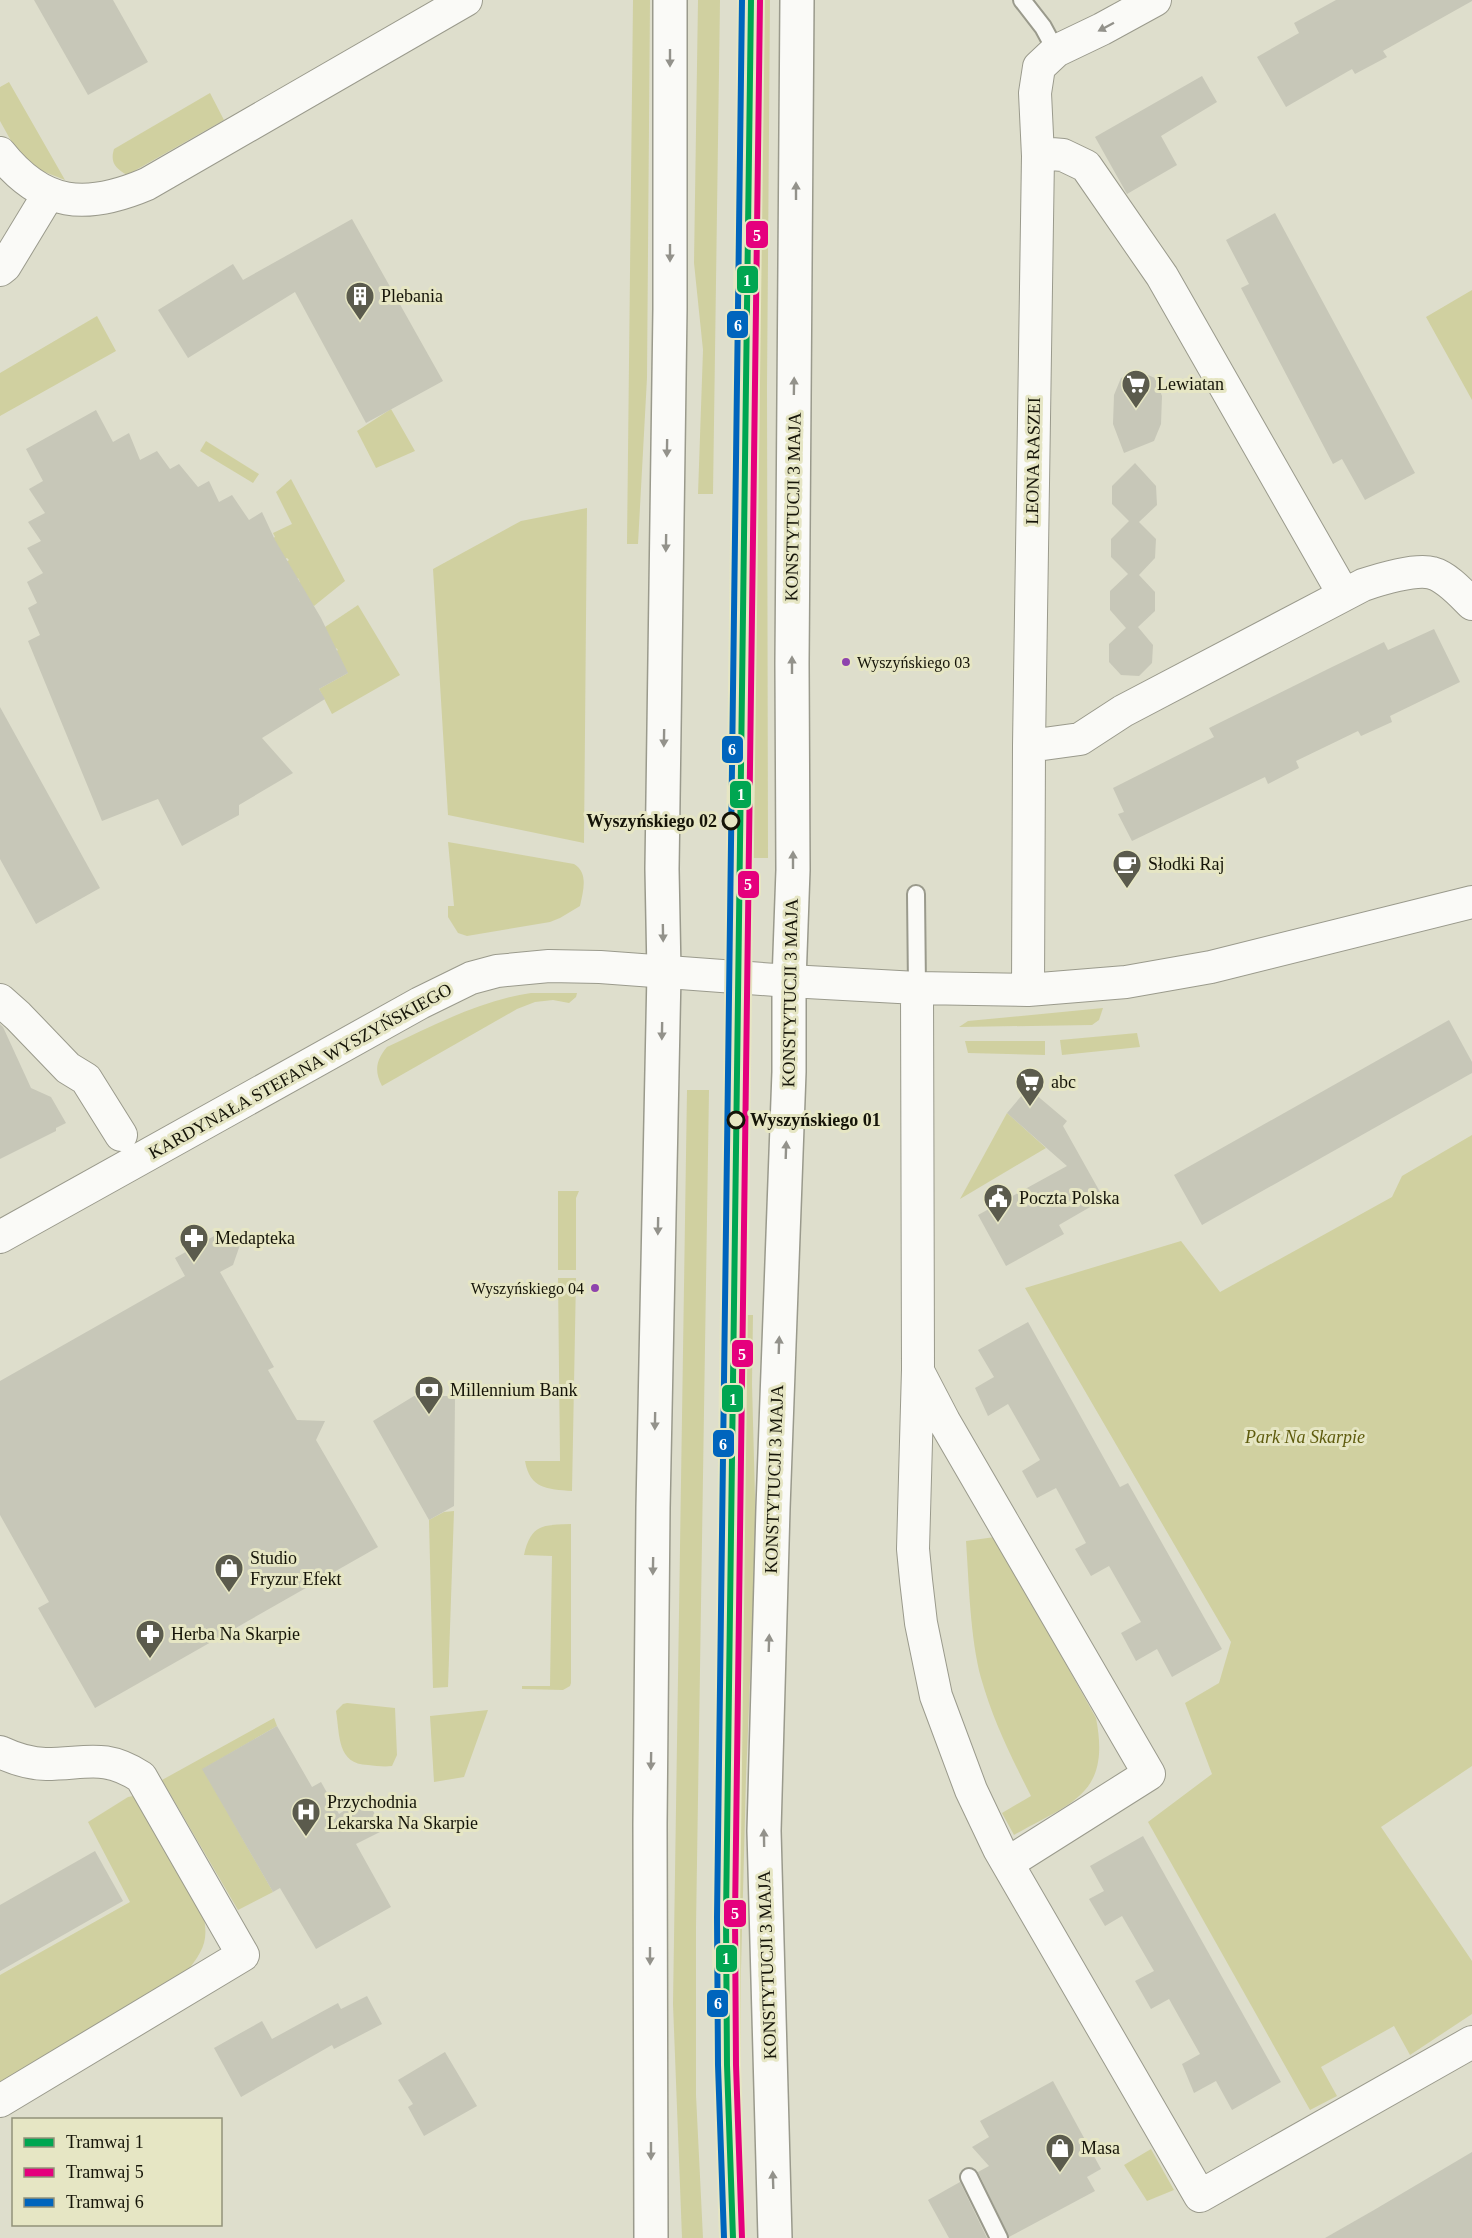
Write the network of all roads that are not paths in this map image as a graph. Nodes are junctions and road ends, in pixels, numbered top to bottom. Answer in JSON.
{"nodes":[{"id":1,"x":466,"y":0,"type":"edge"},
{"id":2,"x":670,"y":0,"type":"edge"},
{"id":3,"x":797,"y":0,"type":"edge"},
{"id":4,"x":1022,"y":0,"type":"edge"},
{"id":5,"x":1155,"y":0,"type":"edge"},
{"id":6,"x":1056,"y":51,"type":"junction"},
{"id":7,"x":0,"y":153,"type":"edge"},
{"id":8,"x":1038,"y":156,"type":"junction"},
{"id":9,"x":48,"y":195,"type":"junction"},
{"id":10,"x":0,"y":270,"type":"edge"},
{"id":11,"x":1344,"y":595,"type":"junction"},
{"id":12,"x":1472,"y":604,"type":"edge"},
{"id":13,"x":1029,"y":746,"type":"junction"},
{"id":14,"x":916,"y":894,"type":"dead end"},
{"id":15,"x":1472,"y":902,"type":"edge"},
{"id":16,"x":664,"y":973,"type":"junction"},
{"id":17,"x":789,"y":981,"type":"junction"},
{"id":18,"x":917,"y":988,"type":"junction"},
{"id":19,"x":1028,"y":990,"type":"junction"},
{"id":20,"x":0,"y":1000,"type":"edge"},
{"id":21,"x":121,"y":1135,"type":"dead end"},
{"id":22,"x":0,"y":1237,"type":"edge"},
{"id":23,"x":918,"y":1370,"type":"junction"},
{"id":24,"x":0,"y":1752,"type":"edge"},
{"id":25,"x":1008,"y":1863,"type":"junction"},
{"id":26,"x":1472,"y":2042,"type":"edge"},
{"id":27,"x":0,"y":2101,"type":"edge"},
{"id":28,"x":969,"y":2177,"type":"dead end"},
{"id":29,"x":651,"y":2238,"type":"edge"},
{"id":30,"x":775,"y":2238,"type":"edge"},
{"id":31,"x":999,"y":2238,"type":"edge"}],
"edges":[{"from":1,"to":9,"type":"street"},
{"from":2,"to":16,"type":"street","one_way":true},
{"from":17,"to":3,"type":"street","name":"KONSTYTUCJI 3 MAJA","one_way":true},
{"from":4,"to":6,"type":"lane"},
{"from":5,"to":6,"type":"street","name":"LEONA RASZEI","one_way":true},
{"from":6,"to":8,"type":"street","name":"LEONA RASZEI"},
{"from":7,"to":9,"type":"street"},
{"from":8,"to":11,"type":"street"},
{"from":8,"to":13,"type":"street","name":"LEONA RASZEI"},
{"from":9,"to":10,"type":"street"},
{"from":11,"to":12,"type":"street"},
{"from":11,"to":13,"type":"street"},
{"from":13,"to":19,"type":"street","name":"LEONA RASZEI"},
{"from":14,"to":18,"type":"lane"},
{"from":15,"to":19,"type":"street","name":"KARDYNAŁA STEFANA WYSZYŃSKIEGO"},
{"from":16,"to":17,"type":"street","name":"KARDYNAŁA STEFANA WYSZYŃSKIEGO"},
{"from":16,"to":22,"type":"street","name":"KARDYNAŁA STEFANA WYSZYŃSKIEGO"},
{"from":16,"to":29,"type":"street","one_way":true},
{"from":17,"to":18,"type":"street","name":"KARDYNAŁA STEFANA WYSZYŃSKIEGO"},
{"from":30,"to":17,"type":"street","name":"KONSTYTUCJI 3 MAJA","one_way":true},
{"from":18,"to":19,"type":"street","name":"KARDYNAŁA STEFANA WYSZYŃSKIEGO"},
{"from":18,"to":23,"type":"street"},
{"from":20,"to":21,"type":"street"},
{"from":23,"to":25,"type":"street"},
{"from":23,"to":25,"type":"street"},
{"from":24,"to":27,"type":"street"},
{"from":25,"to":26,"type":"street"},
{"from":28,"to":31,"type":"lane"}]}
